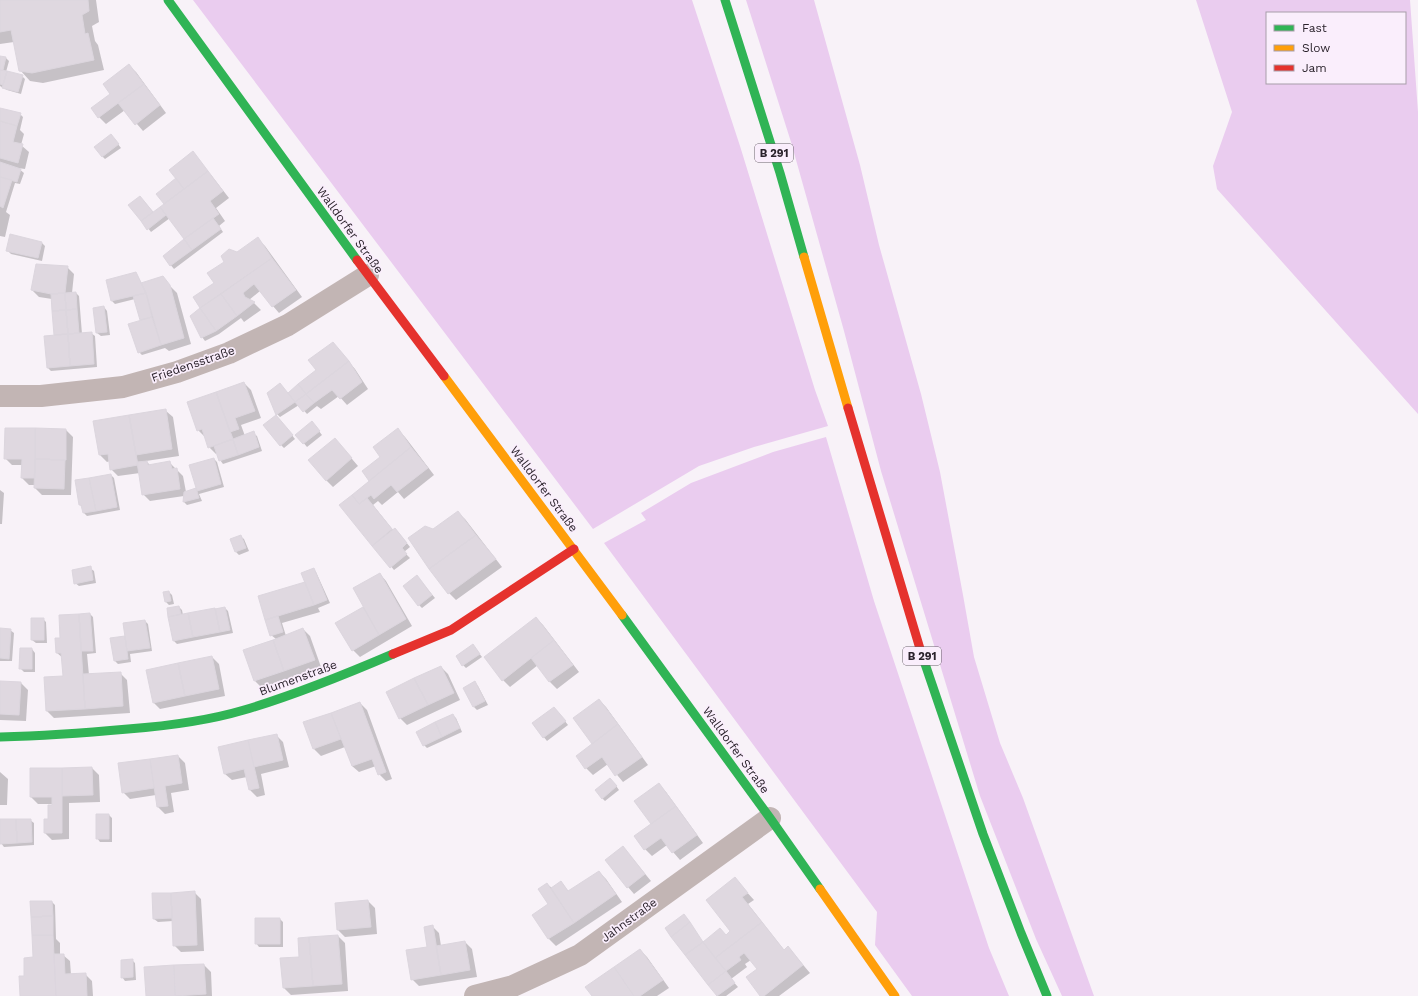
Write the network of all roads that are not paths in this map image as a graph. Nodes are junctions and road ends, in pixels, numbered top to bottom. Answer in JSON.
{"nodes":[{"id":1,"x":168,"y":0,"type":"edge"},
{"id":2,"x":725,"y":0,"type":"edge"},
{"id":3,"x":368,"y":275,"type":"junction"},
{"id":4,"x":0,"y":396,"type":"edge"},
{"id":5,"x":574,"y":549,"type":"junction"},
{"id":6,"x":0,"y":737,"type":"edge"},
{"id":7,"x":770,"y":818,"type":"junction"},
{"id":8,"x":475,"y":996,"type":"edge"},
{"id":9,"x":895,"y":996,"type":"edge"},
{"id":10,"x":1047,"y":996,"type":"edge"}],
"edges":[{"from":1,"to":3,"type":"street","name":"Walldorfer Straße"},
{"from":2,"to":10,"type":"street","number":"B 291"},
{"from":3,"to":4,"type":"street","name":"Friedensstraße"},
{"from":3,"to":5,"type":"street","name":"Walldorfer Straße"},
{"from":5,"to":6,"type":"street","name":"Blumenstraße"},
{"from":5,"to":7,"type":"street","name":"Walldorfer Straße"},
{"from":7,"to":8,"type":"street","name":"Jahnstraße"},
{"from":7,"to":9,"type":"street","name":"Walldorfer Straße"}]}
